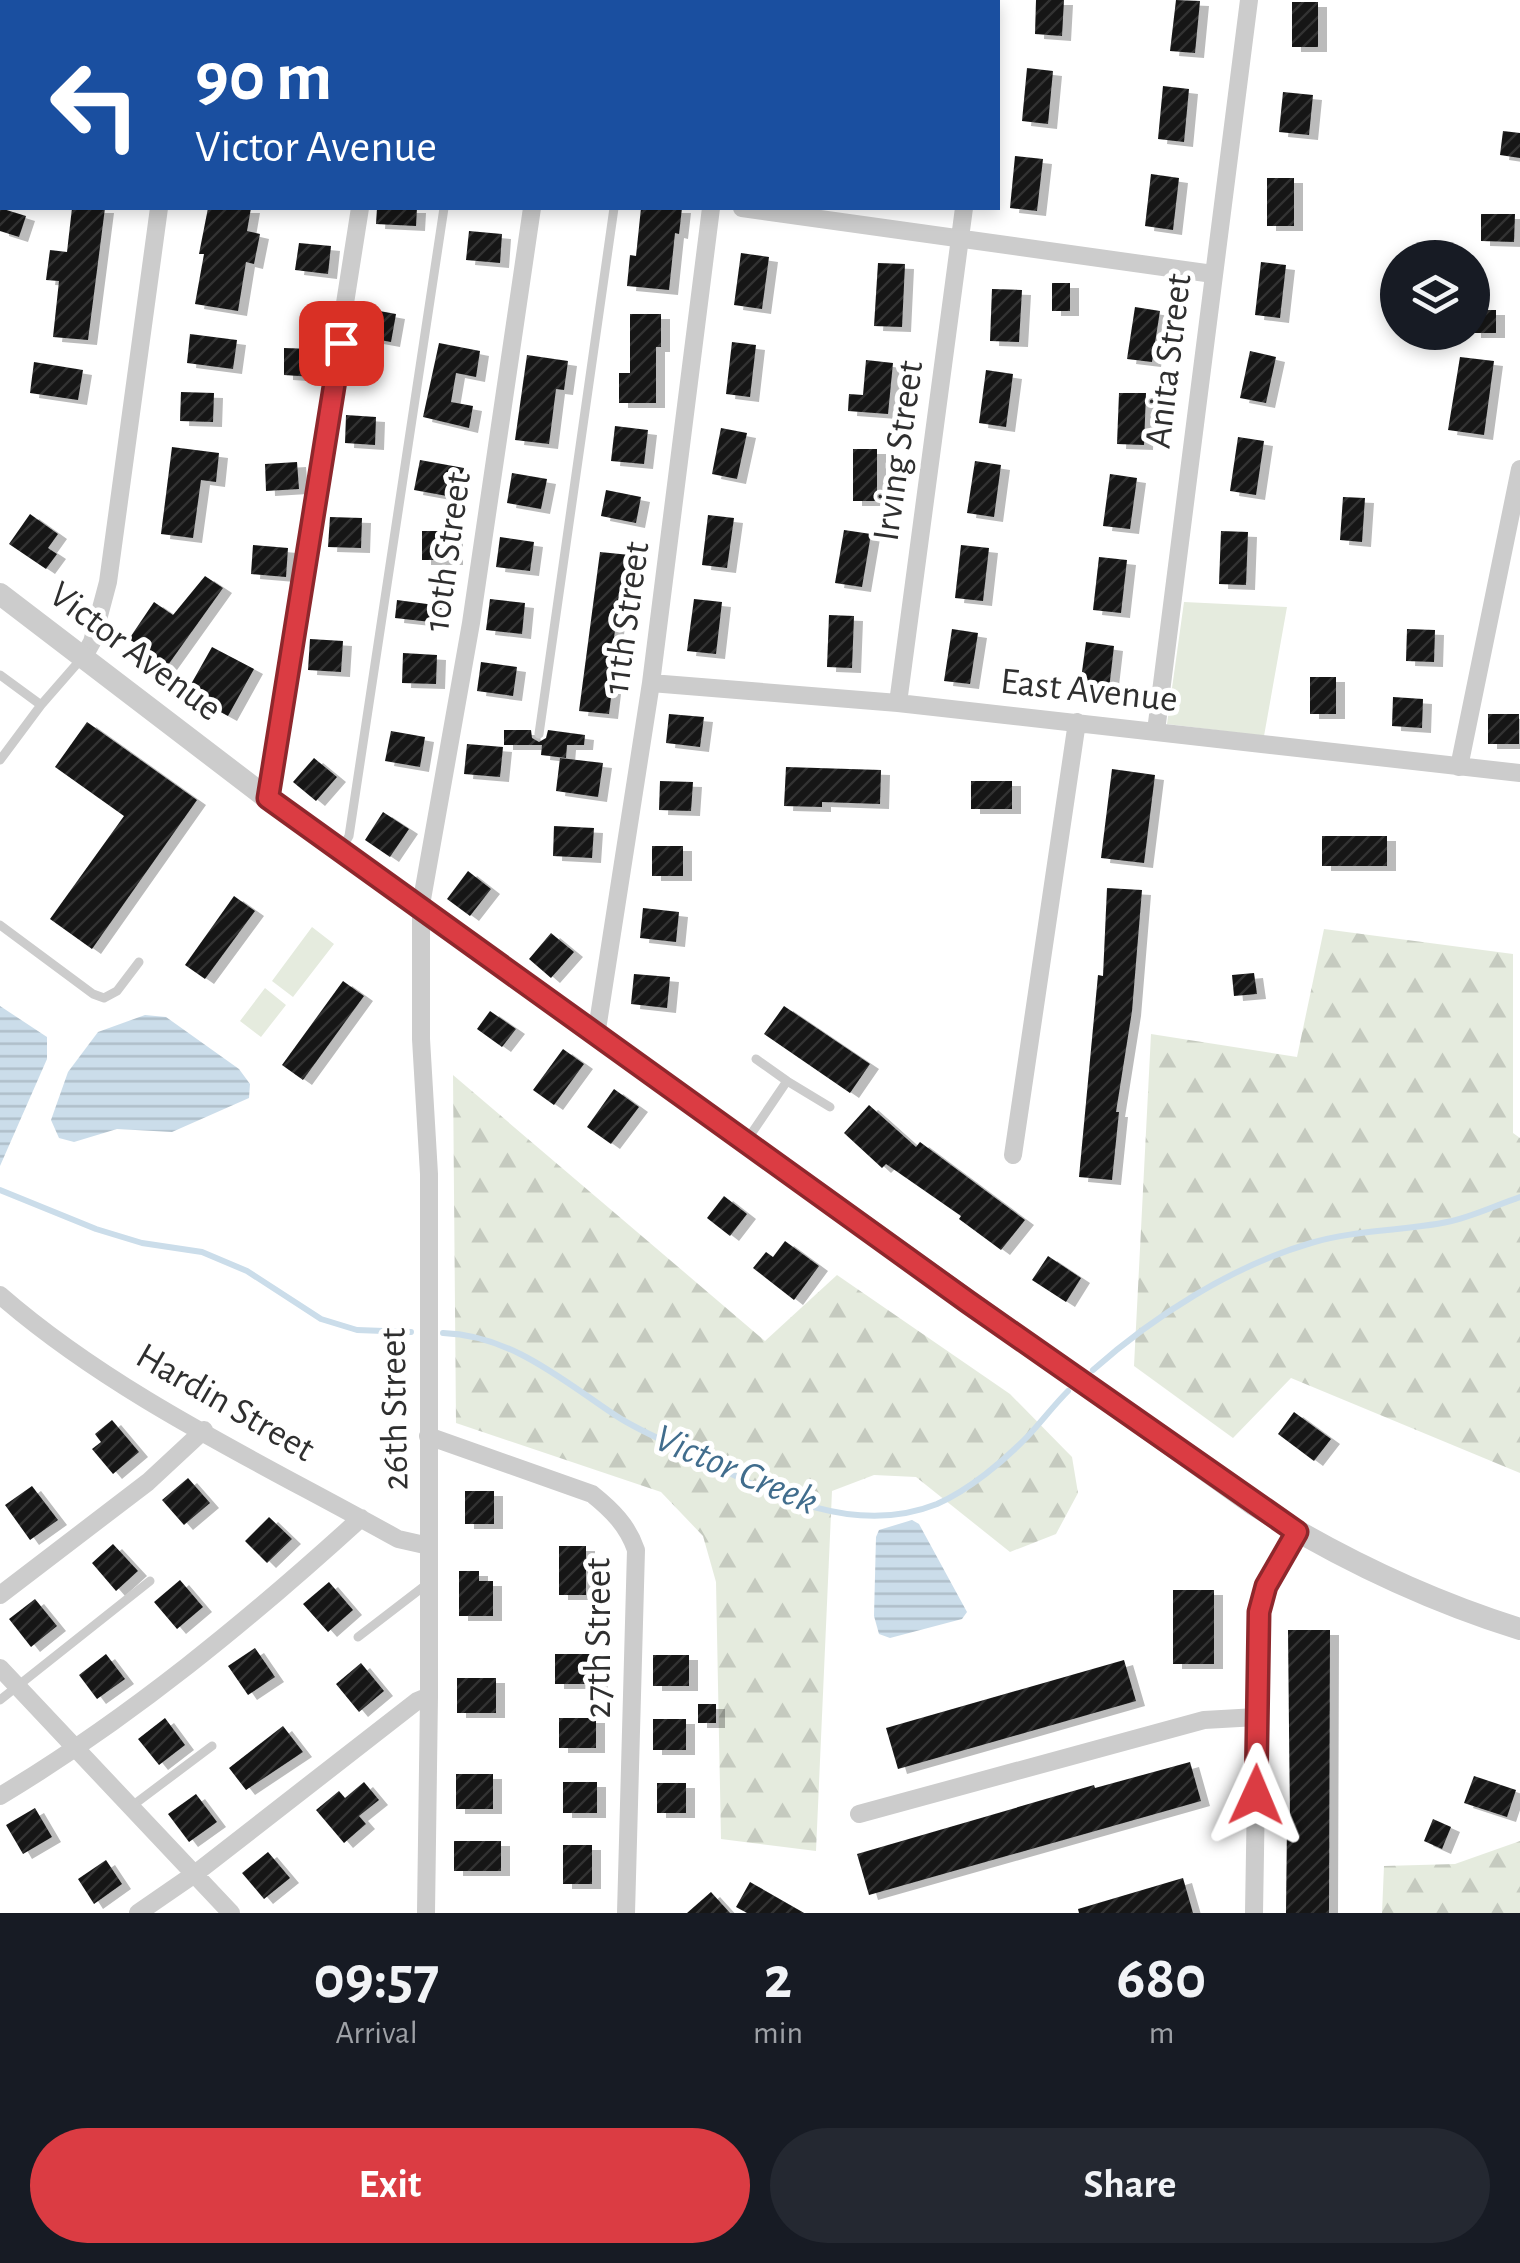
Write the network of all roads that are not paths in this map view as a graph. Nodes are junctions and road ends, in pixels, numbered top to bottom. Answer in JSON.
{"nodes":[{"id":1,"x":1249,"y":0,"type":"edge"},
{"id":2,"x":159,"y":210,"type":"edge"},
{"id":3,"x":360,"y":210,"type":"edge"},
{"id":4,"x":444,"y":210,"type":"edge"},
{"id":5,"x":532,"y":210,"type":"edge"},
{"id":6,"x":614,"y":210,"type":"edge"},
{"id":7,"x":711,"y":210,"type":"edge"},
{"id":8,"x":757,"y":210,"type":"edge"},
{"id":9,"x":964,"y":210,"type":"edge"},
{"id":10,"x":960,"y":238,"type":"junction"},
{"id":11,"x":1214,"y":274,"type":"junction"},
{"id":12,"x":1520,"y":470,"type":"edge"},
{"id":13,"x":0,"y":594,"type":"edge"},
{"id":14,"x":84,"y":656,"type":"junction"},
{"id":15,"x":0,"y":675,"type":"edge"},
{"id":16,"x":651,"y":683,"type":"junction"},
{"id":17,"x":898,"y":703,"type":"junction"},
{"id":18,"x":41,"y":705,"type":"junction"},
{"id":19,"x":1078,"y":722,"type":"junction"},
{"id":20,"x":1156,"y":731,"type":"junction"},
{"id":21,"x":539,"y":734,"type":"dead end"},
{"id":22,"x":0,"y":760,"type":"edge"},
{"id":23,"x":1459,"y":766,"type":"junction"},
{"id":24,"x":1520,"y":774,"type":"edge"},
{"id":25,"x":268,"y":798,"type":"junction"},
{"id":26,"x":341,"y":850,"type":"junction"},
{"id":27,"x":421,"y":906,"type":"junction"},
{"id":28,"x":0,"y":925,"type":"edge"},
{"id":29,"x":139,"y":962,"type":"dead end"},
{"id":30,"x":596,"y":1036,"type":"junction"},
{"id":31,"x":756,"y":1059,"type":"dead end"},
{"id":32,"x":787,"y":1081,"type":"junction"},
{"id":33,"x":830,"y":1107,"type":"dead end"},
{"id":34,"x":745,"y":1142,"type":"junction"},
{"id":35,"x":1013,"y":1155,"type":"dead end"},
{"id":36,"x":0,"y":1295,"type":"edge"},
{"id":37,"x":204,"y":1430,"type":"junction"},
{"id":38,"x":428,"y":1436,"type":"junction"},
{"id":39,"x":361,"y":1518,"type":"junction"},
{"id":40,"x":1297,"y":1532,"type":"junction"},
{"id":41,"x":430,"y":1546,"type":"junction"},
{"id":42,"x":150,"y":1580,"type":"dead end"},
{"id":43,"x":430,"y":1582,"type":"junction"},
{"id":44,"x":0,"y":1595,"type":"edge"},
{"id":45,"x":1520,"y":1629,"type":"edge"},
{"id":46,"x":358,"y":1637,"type":"dead end"},
{"id":47,"x":0,"y":1668,"type":"edge"},
{"id":48,"x":18,"y":1687,"type":"junction"},
{"id":49,"x":430,"y":1696,"type":"junction"},
{"id":50,"x":0,"y":1700,"type":"edge"},
{"id":51,"x":1257,"y":1716,"type":"junction"},
{"id":52,"x":212,"y":1746,"type":"dead end"},
{"id":53,"x":75,"y":1748,"type":"junction"},
{"id":54,"x":0,"y":1796,"type":"edge"},
{"id":55,"x":132,"y":1806,"type":"junction"},
{"id":56,"x":859,"y":1814,"type":"dead end"},
{"id":57,"x":196,"y":1873,"type":"junction"},
{"id":58,"x":138,"y":1913,"type":"edge"},
{"id":59,"x":231,"y":1913,"type":"edge"},
{"id":60,"x":426,"y":1913,"type":"edge"},
{"id":61,"x":626,"y":1913,"type":"edge"},
{"id":62,"x":1254,"y":1913,"type":"edge"}],
"edges":[{"from":1,"to":11,"type":"street","name":"Anita Street"},
{"from":2,"to":14,"type":"street"},
{"from":3,"to":25,"type":"street"},
{"from":4,"to":26,"type":"lane"},
{"from":5,"to":27,"type":"street","name":"10th Street"},
{"from":6,"to":21,"type":"lane"},
{"from":7,"to":16,"type":"street","name":"11th Street"},
{"from":8,"to":10,"type":"street"},
{"from":9,"to":10,"type":"street","name":"Irving Street"},
{"from":10,"to":11,"type":"street"},
{"from":10,"to":17,"type":"street","name":"Irving Street"},
{"from":11,"to":20,"type":"street","name":"Anita Street"},
{"from":12,"to":23,"type":"street"},
{"from":13,"to":14,"type":"street","name":"Victor Avenue"},
{"from":14,"to":18,"type":"lane"},
{"from":14,"to":25,"type":"street","name":"Victor Avenue"},
{"from":15,"to":18,"type":"lane"},
{"from":16,"to":17,"type":"street","name":"East Avenue"},
{"from":16,"to":30,"type":"street","name":"11th Street"},
{"from":17,"to":19,"type":"street","name":"East Avenue"},
{"from":18,"to":22,"type":"lane"},
{"from":19,"to":20,"type":"street","name":"East Avenue"},
{"from":19,"to":35,"type":"street"},
{"from":20,"to":23,"type":"street","name":"East Avenue"},
{"from":23,"to":24,"type":"street","name":"East Avenue"},
{"from":25,"to":26,"type":"street","name":"Victor Avenue"},
{"from":26,"to":27,"type":"street","name":"Victor Avenue"},
{"from":27,"to":30,"type":"street","name":"Victor Avenue"},
{"from":27,"to":38,"type":"street","name":"26th Street"},
{"from":28,"to":29,"type":"lane"},
{"from":30,"to":34,"type":"street","name":"Victor Avenue"},
{"from":31,"to":32,"type":"lane"},
{"from":32,"to":33,"type":"lane"},
{"from":32,"to":34,"type":"lane"},
{"from":34,"to":40,"type":"street","name":"Victor Avenue"},
{"from":36,"to":37,"type":"street","name":"Hardin Street"},
{"from":37,"to":39,"type":"street","name":"Hardin Street"},
{"from":37,"to":44,"type":"street"},
{"from":38,"to":41,"type":"street","name":"26th Street"},
{"from":38,"to":61,"type":"street","name":"27th Street"},
{"from":39,"to":41,"type":"street","name":"Hardin Street"},
{"from":39,"to":53,"type":"street"},
{"from":40,"to":45,"type":"street","name":"Victor Avenue"},
{"from":40,"to":51,"type":"street"},
{"from":41,"to":43,"type":"street","name":"26th Street"},
{"from":42,"to":48,"type":"lane"},
{"from":43,"to":46,"type":"lane"},
{"from":43,"to":49,"type":"street","name":"26th Street"},
{"from":47,"to":48,"type":"street"},
{"from":48,"to":50,"type":"lane"},
{"from":48,"to":53,"type":"street"},
{"from":49,"to":57,"type":"street"},
{"from":49,"to":60,"type":"street","name":"26th Street"},
{"from":51,"to":56,"type":"street"},
{"from":51,"to":62,"type":"street"},
{"from":52,"to":55,"type":"lane"},
{"from":53,"to":54,"type":"street"},
{"from":53,"to":55,"type":"street"},
{"from":55,"to":57,"type":"street"},
{"from":57,"to":58,"type":"street"},
{"from":57,"to":59,"type":"street"}]}
